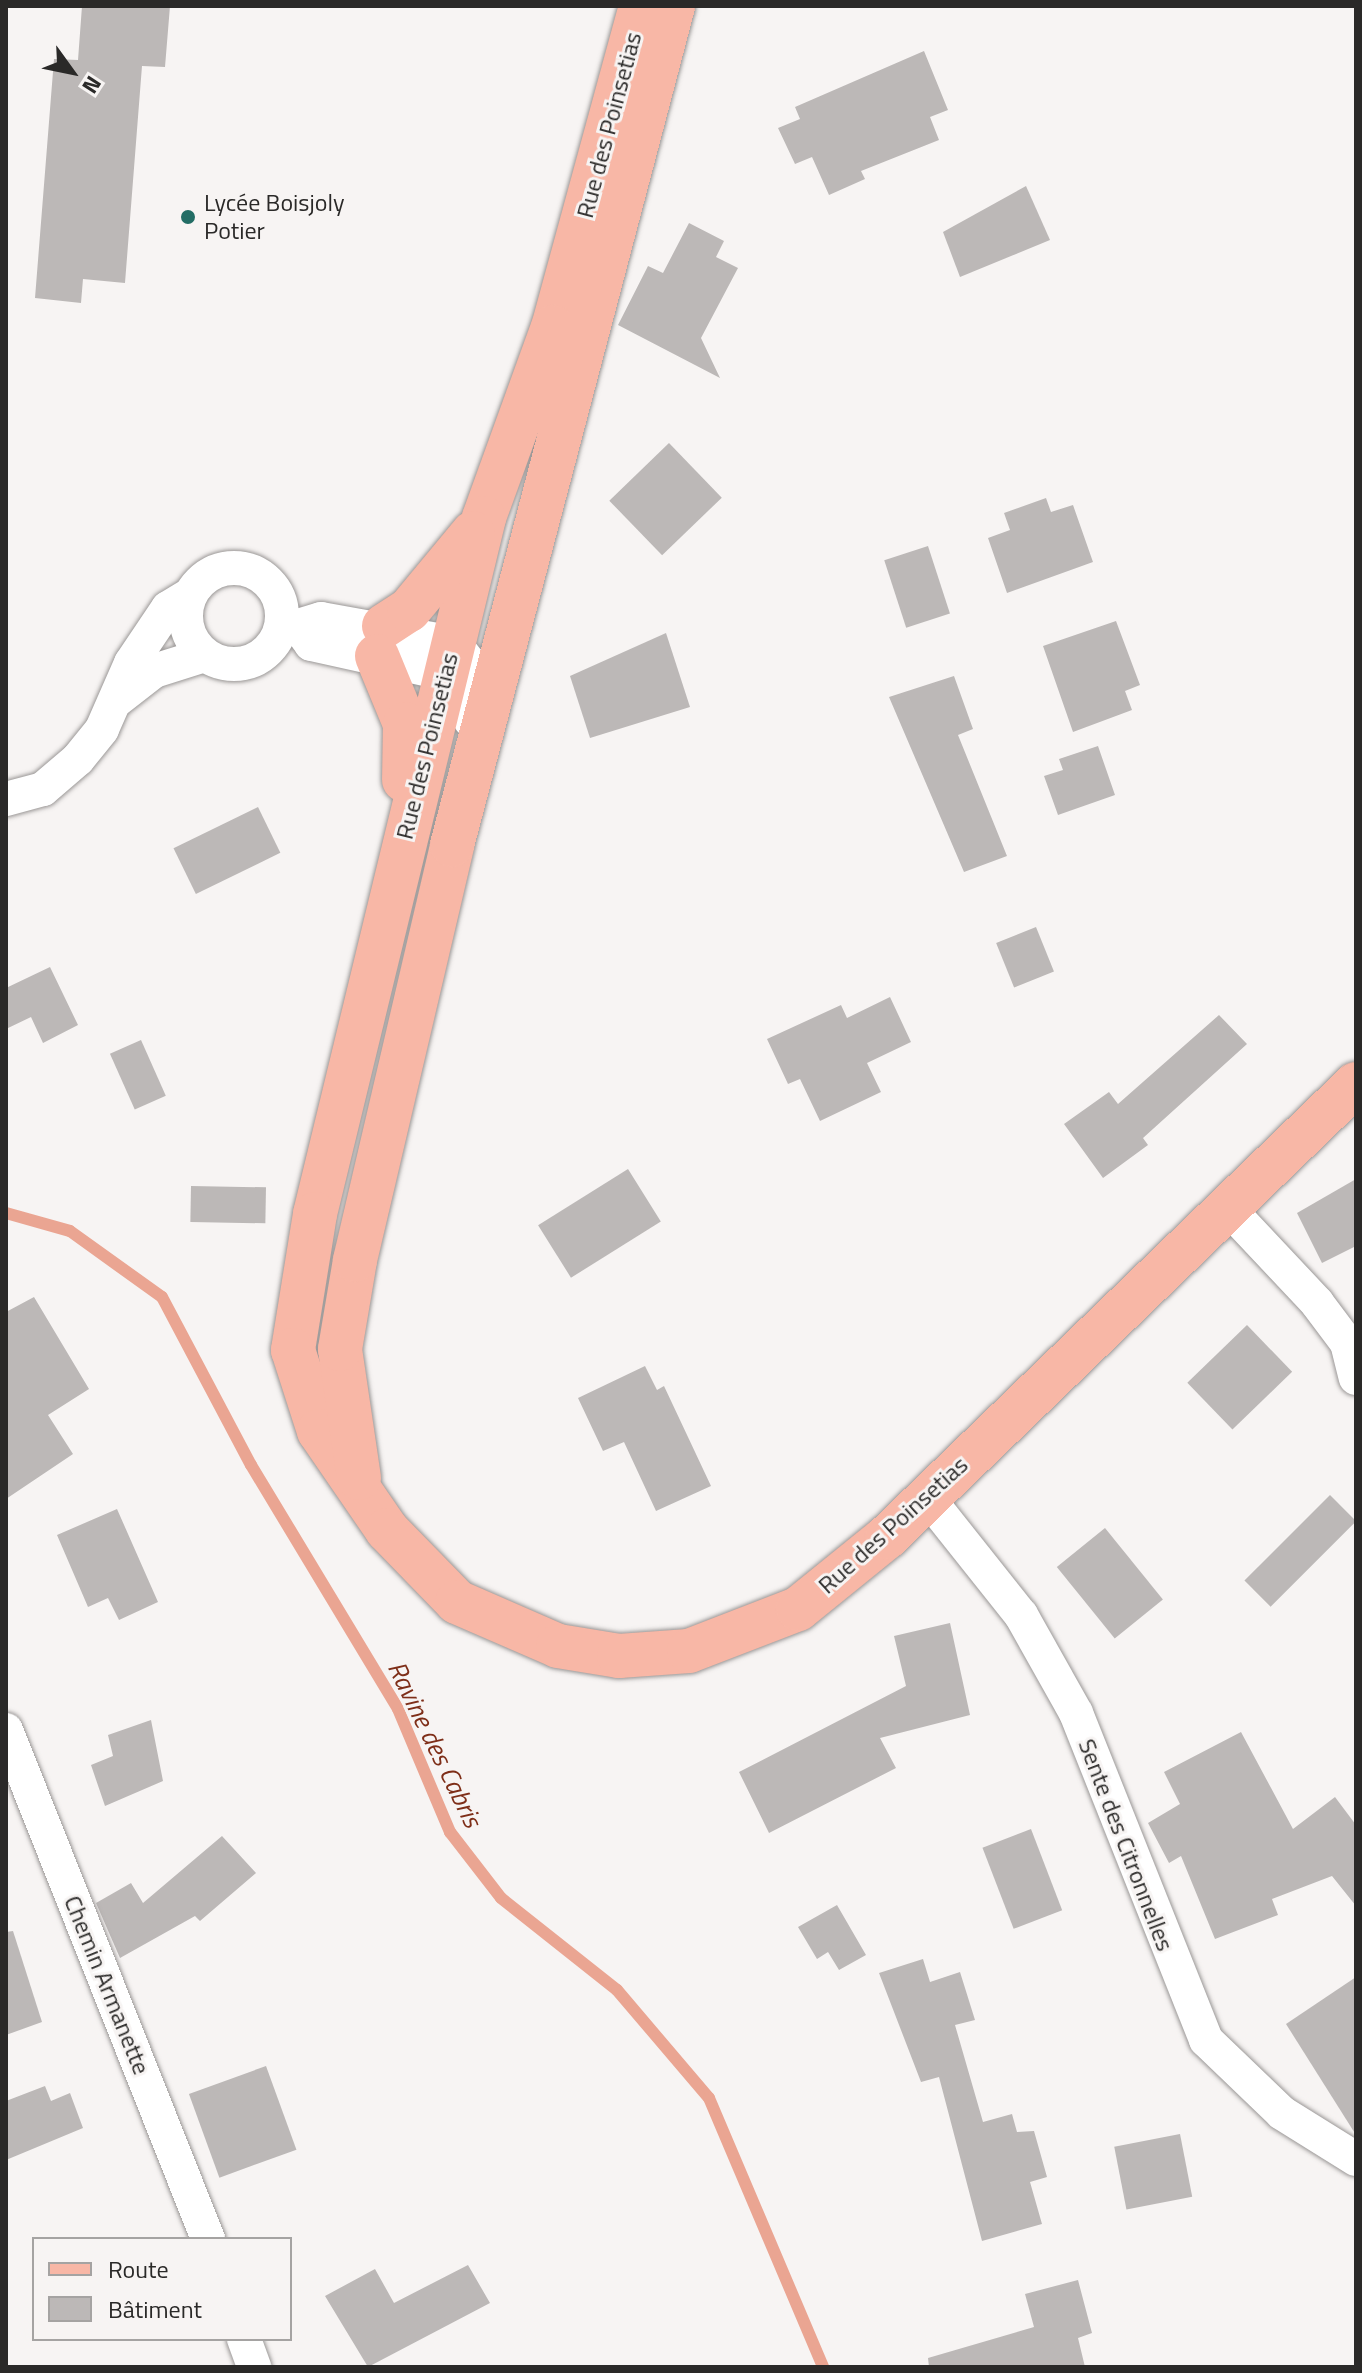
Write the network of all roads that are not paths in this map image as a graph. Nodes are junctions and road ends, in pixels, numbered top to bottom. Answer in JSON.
{"nodes":[{"id":1,"x":641,"y":6,"type":"edge"},
{"id":2,"x":673,"y":6,"type":"edge"},
{"id":3,"x":484,"y":518,"type":"junction"},
{"id":4,"x":190,"y":595,"type":"junction"},
{"id":5,"x":290,"y":624,"type":"junction"},
{"id":6,"x":513,"y":631,"type":"junction"},
{"id":7,"x":380,"y":641,"type":"junction"},
{"id":8,"x":205,"y":655,"type":"junction"},
{"id":9,"x":458,"y":662,"type":"junction"},
{"id":10,"x":118,"y":699,"type":"junction"},
{"id":11,"x":6,"y":799,"type":"edge"},
{"id":12,"x":452,"y":845,"type":"junction"},
{"id":13,"x":396,"y":867,"type":"junction"},
{"id":14,"x":1356,"y":1084,"type":"edge"},
{"id":15,"x":1227,"y":1207,"type":"junction"},
{"id":16,"x":1356,"y":1378,"type":"edge"},
{"id":17,"x":360,"y":1485,"type":"junction"},
{"id":18,"x":927,"y":1497,"type":"junction"},
{"id":19,"x":6,"y":1730,"type":"edge"},
{"id":20,"x":1356,"y":2159,"type":"edge"},
{"id":21,"x":207,"y":2237,"type":"edge"},
{"id":22,"x":245,"y":2341,"type":"edge"},
{"id":23,"x":254,"y":2367,"type":"edge"}],
"edges":[{"from":1,"to":3,"type":"main road","name":"Rue des Poinsetias"},
{"from":2,"to":6,"type":"main road","name":"Rue des Poinsetias"},
{"from":3,"to":7,"type":"main road"},
{"from":3,"to":9,"type":"main road","name":"Rue des Poinsetias"},
{"from":4,"to":5,"type":"street"},
{"from":4,"to":8,"type":"street"},
{"from":4,"to":10,"type":"street"},
{"from":5,"to":7,"type":"street"},
{"from":5,"to":8,"type":"street"},
{"from":6,"to":9,"type":"street"},
{"from":6,"to":12,"type":"main road","name":"Rue des Poinsetias"},
{"from":7,"to":9,"type":"street"},
{"from":7,"to":13,"type":"main road"},
{"from":8,"to":10,"type":"street"},
{"from":9,"to":12,"type":"street"},
{"from":9,"to":13,"type":"main road","name":"Rue des Poinsetias"},
{"from":10,"to":11,"type":"street"},
{"from":12,"to":17,"type":"main road","name":"Rue des Poinsetias"},
{"from":13,"to":17,"type":"main road","name":"Rue des Poinsetias"},
{"from":14,"to":15,"type":"main road","name":"Rue des Poinsetias"},
{"from":15,"to":16,"type":"street"},
{"from":15,"to":18,"type":"main road","name":"Rue des Poinsetias"},
{"from":17,"to":18,"type":"main road","name":"Rue des Poinsetias"},
{"from":18,"to":20,"type":"street","name":"Sente des Citronnelles"},
{"from":19,"to":21,"type":"street","name":"Chemin Armanette"},
{"from":22,"to":23,"type":"street"}]}
